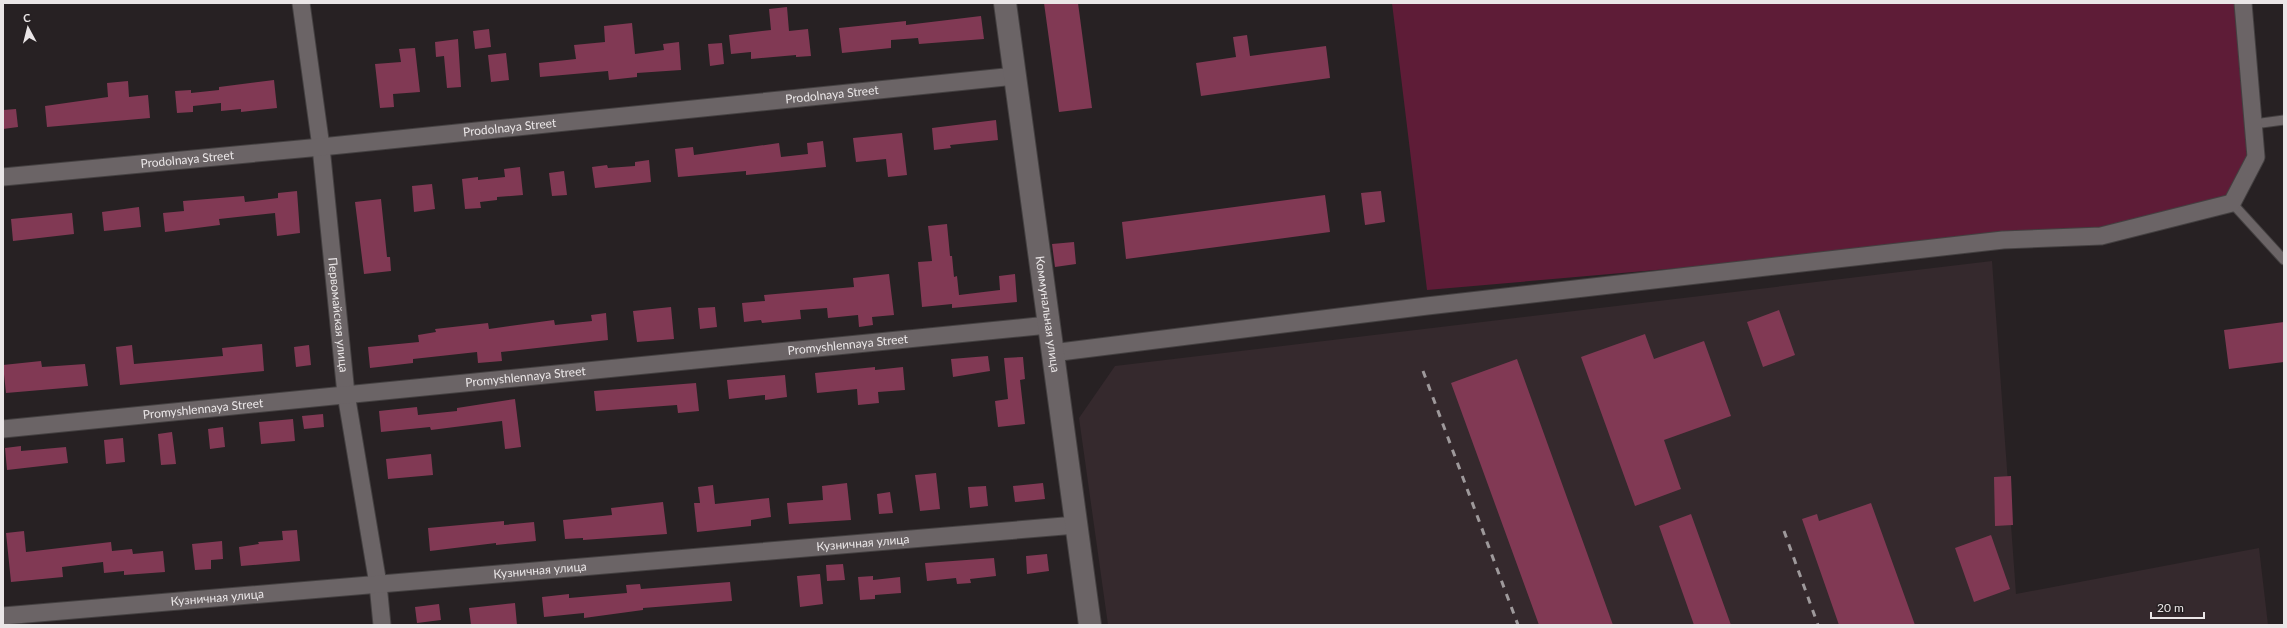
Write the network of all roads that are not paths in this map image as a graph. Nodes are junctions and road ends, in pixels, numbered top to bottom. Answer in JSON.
{"nodes":[{"id":1,"x":301,"y":3,"type":"edge"},
{"id":2,"x":1005,"y":3,"type":"edge"},
{"id":3,"x":2243,"y":3,"type":"edge"},
{"id":4,"x":1015,"y":76,"type":"junction"},
{"id":5,"x":2284,"y":120,"type":"edge"},
{"id":6,"x":2254,"y":124,"type":"junction"},
{"id":7,"x":321,"y":147,"type":"junction"},
{"id":8,"x":3,"y":177,"type":"edge"},
{"id":9,"x":2232,"y":203,"type":"junction"},
{"id":10,"x":2284,"y":260,"type":"edge"},
{"id":11,"x":1048,"y":324,"type":"junction"},
{"id":12,"x":1052,"y":353,"type":"junction"},
{"id":13,"x":346,"y":394,"type":"junction"},
{"id":14,"x":3,"y":429,"type":"edge"},
{"id":15,"x":1076,"y":525,"type":"junction"},
{"id":16,"x":378,"y":584,"type":"junction"},
{"id":17,"x":3,"y":616,"type":"edge"},
{"id":18,"x":382,"y":625,"type":"edge"},
{"id":19,"x":1090,"y":625,"type":"edge"}],
"edges":[{"from":1,"to":7,"type":"street","name":"Первомайская улица"},
{"from":2,"to":4,"type":"street","name":"Коммунальная улица"},
{"from":3,"to":6,"type":"street"},
{"from":4,"to":7,"type":"street","name":"Prodolnaya Street"},
{"from":4,"to":11,"type":"street","name":"Коммунальная улица"},
{"from":5,"to":6,"type":"lane"},
{"from":6,"to":9,"type":"street"},
{"from":7,"to":8,"type":"street","name":"Prodolnaya Street"},
{"from":7,"to":13,"type":"street","name":"Первомайская улица"},
{"from":9,"to":10,"type":"lane"},
{"from":9,"to":12,"type":"street"},
{"from":11,"to":12,"type":"street","name":"Коммунальная улица"},
{"from":11,"to":13,"type":"street","name":"Promyshlennaya Street"},
{"from":12,"to":15,"type":"street","name":"Коммунальная улица"},
{"from":13,"to":14,"type":"street","name":"Promyshlennaya Street"},
{"from":13,"to":16,"type":"street","name":"Первомайская улица"},
{"from":15,"to":16,"type":"street","name":"Кузничная улица"},
{"from":15,"to":19,"type":"street","name":"Коммунальная улица"},
{"from":16,"to":17,"type":"street","name":"Кузничная улица"},
{"from":16,"to":18,"type":"street","name":"Первомайская улица"}]}
